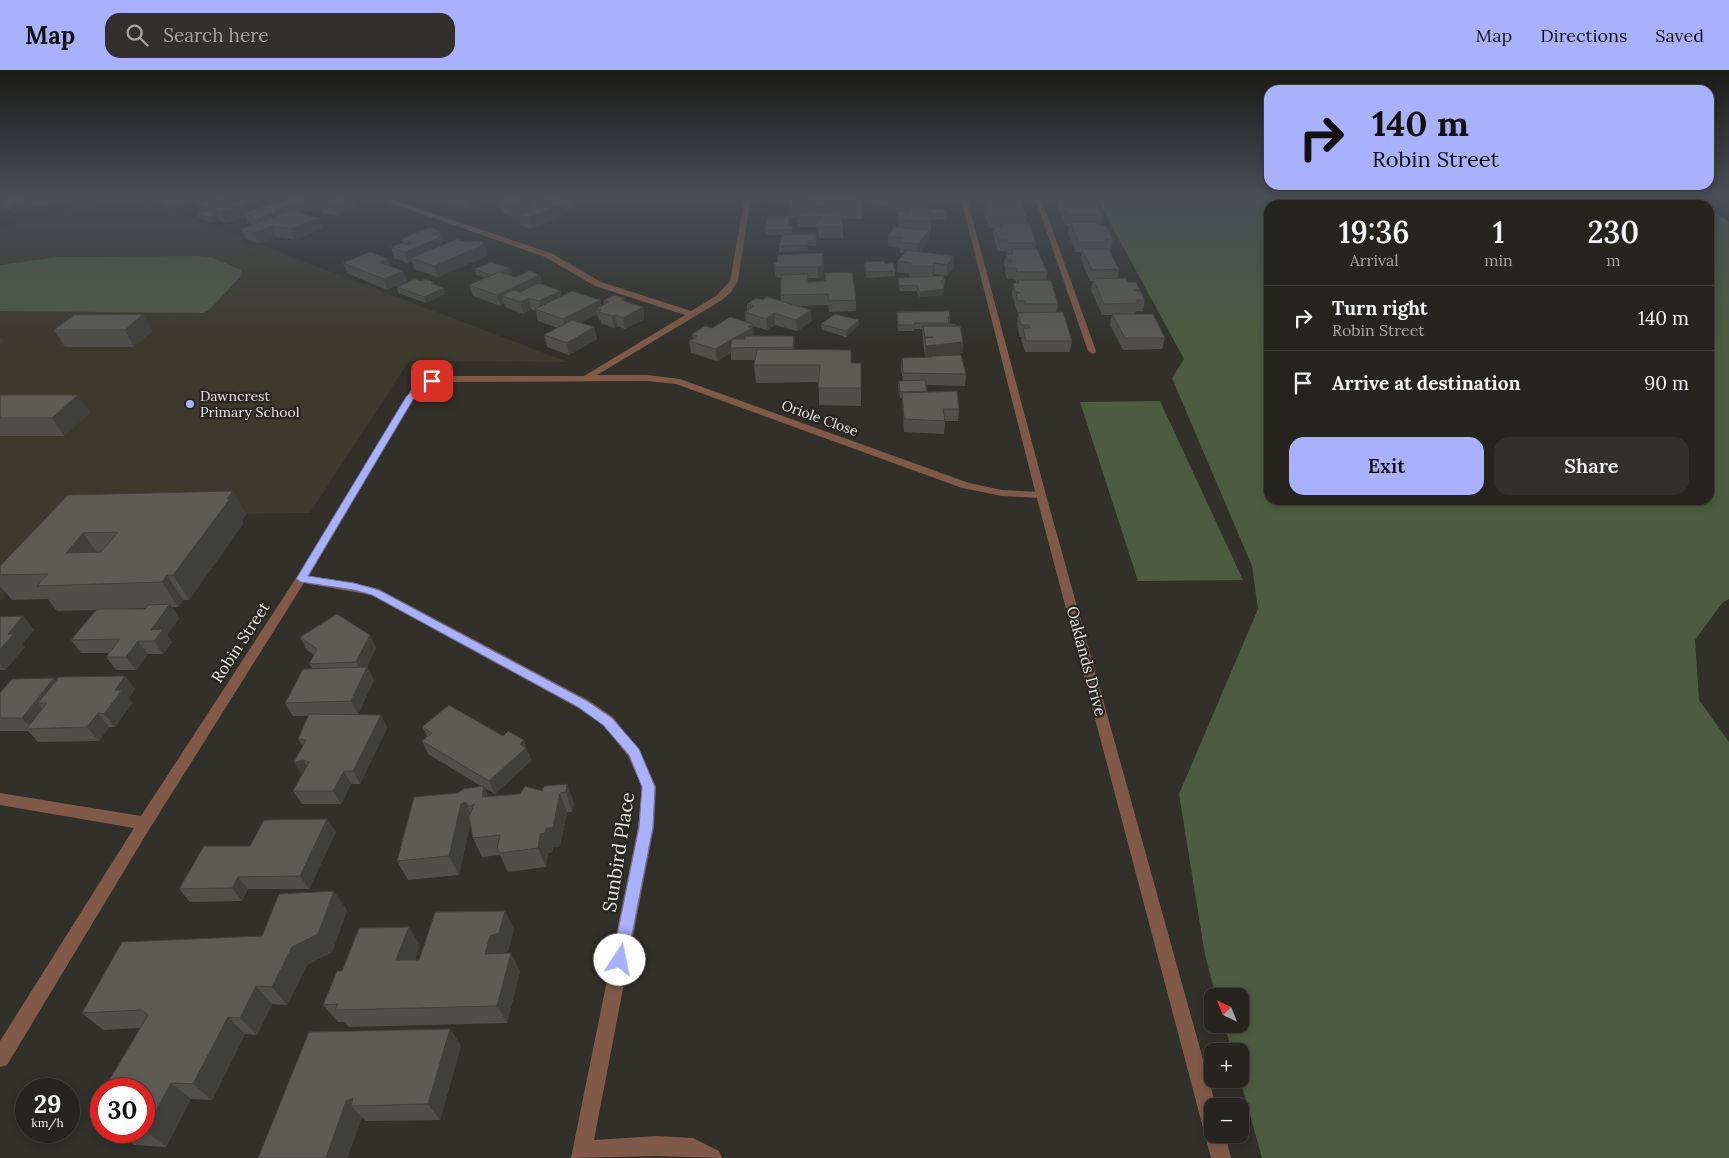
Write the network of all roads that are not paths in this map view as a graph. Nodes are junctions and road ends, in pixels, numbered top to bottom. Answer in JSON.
{"nodes":[{"id":1,"x":521,"y":246,"type":"edge"},
{"id":2,"x":740,"y":246,"type":"edge"},
{"id":3,"x":976,"y":246,"type":"edge"},
{"id":4,"x":1054,"y":246,"type":"edge"},
{"id":5,"x":691,"y":314,"type":"junction"},
{"id":6,"x":1092,"y":351,"type":"dead end"},
{"id":7,"x":586,"y":378,"type":"junction"},
{"id":8,"x":1042,"y":495,"type":"junction"},
{"id":9,"x":301,"y":579,"type":"junction"},
{"id":10,"x":0,"y":799,"type":"edge"},
{"id":11,"x":145,"y":823,"type":"junction"},
{"id":12,"x":0,"y":1058,"type":"edge"},
{"id":13,"x":1204,"y":1098,"type":"edge"},
{"id":14,"x":1217,"y":1143,"type":"edge"},
{"id":15,"x":582,"y":1154,"type":"edge"},
{"id":16,"x":712,"y":1158,"type":"edge"},
{"id":17,"x":1221,"y":1158,"type":"edge"}],
"edges":[{"from":1,"to":5,"type":"street"},
{"from":2,"to":5,"type":"street"},
{"from":3,"to":8,"type":"street","name":"Oaklands Drive"},
{"from":4,"to":6,"type":"street"},
{"from":5,"to":7,"type":"street"},
{"from":7,"to":8,"type":"street","name":"Oriole Close"},
{"from":7,"to":9,"type":"street","name":"Robin Street"},
{"from":8,"to":13,"type":"street","name":"Oaklands Drive"},
{"from":9,"to":11,"type":"street","name":"Robin Street"},
{"from":9,"to":15,"type":"street","name":"Sunbird Place"},
{"from":10,"to":11,"type":"street"},
{"from":11,"to":12,"type":"street","name":"Robin Street"},
{"from":14,"to":17,"type":"street"},
{"from":15,"to":16,"type":"street"}]}
